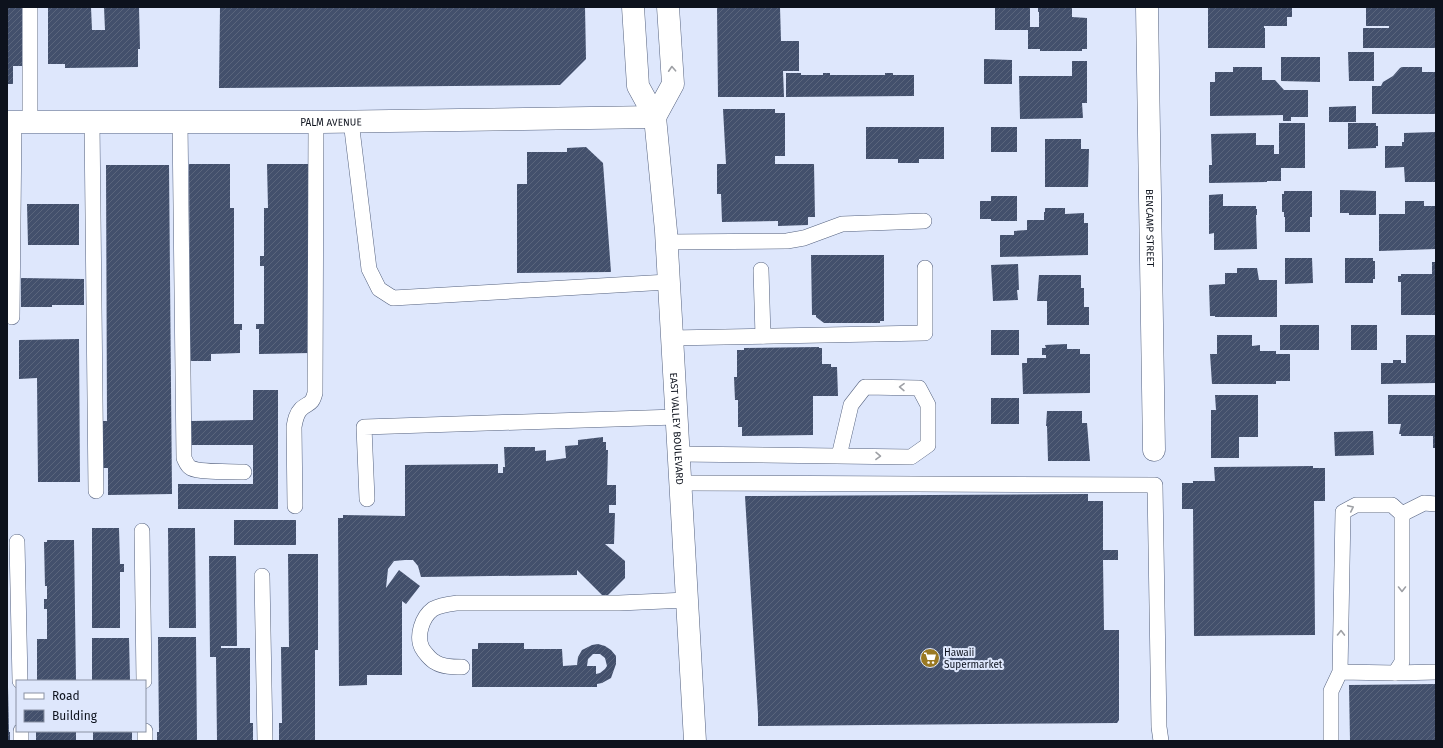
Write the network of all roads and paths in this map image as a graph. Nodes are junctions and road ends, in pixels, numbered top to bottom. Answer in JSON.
{"nodes":[{"id":1,"x":30,"y":7,"type":"edge"},
{"id":2,"x":633,"y":7,"type":"edge"},
{"id":3,"x":668,"y":7,"type":"edge"},
{"id":4,"x":1147,"y":7,"type":"edge"},
{"id":5,"x":655,"y":117,"type":"junction"},
{"id":6,"x":351,"y":121,"type":"junction"},
{"id":7,"x":17,"y":122,"type":"edge"},
{"id":8,"x":92,"y":122,"type":"junction"},
{"id":9,"x":180,"y":122,"type":"junction"},
{"id":10,"x":316,"y":122,"type":"junction"},
{"id":11,"x":924,"y":221,"type":"dead end"},
{"id":12,"x":666,"y":242,"type":"junction"},
{"id":13,"x":925,"y":268,"type":"dead end"},
{"id":14,"x":761,"y":270,"type":"dead end"},
{"id":15,"x":668,"y":282,"type":"junction"},
{"id":16,"x":12,"y":316,"type":"dead end"},
{"id":17,"x":763,"y":336,"type":"junction"},
{"id":18,"x":671,"y":338,"type":"junction"},
{"id":19,"x":676,"y":416,"type":"junction"},
{"id":20,"x":1154,"y":450,"type":"dead end"},
{"id":21,"x":678,"y":454,"type":"junction"},
{"id":22,"x":839,"y":456,"type":"junction"},
{"id":23,"x":244,"y":472,"type":"dead end"},
{"id":24,"x":680,"y":483,"type":"junction"},
{"id":25,"x":96,"y":491,"type":"dead end"},
{"id":26,"x":367,"y":499,"type":"dead end"},
{"id":27,"x":1436,"y":504,"type":"edge"},
{"id":28,"x":295,"y":506,"type":"dead end"},
{"id":29,"x":1402,"y":514,"type":"junction"},
{"id":30,"x":142,"y":532,"type":"dead end"},
{"id":31,"x":17,"y":542,"type":"dead end"},
{"id":32,"x":262,"y":576,"type":"dead end"},
{"id":33,"x":687,"y":600,"type":"junction"},
{"id":34,"x":462,"y":667,"type":"dead end"},
{"id":35,"x":1340,"y":672,"type":"junction"},
{"id":36,"x":1436,"y":672,"type":"edge"},
{"id":37,"x":1395,"y":673,"type":"junction"},
{"id":38,"x":20,"y":680,"type":"edge"},
{"id":39,"x":144,"y":680,"type":"edge"},
{"id":40,"x":265,"y":741,"type":"edge"},
{"id":41,"x":695,"y":741,"type":"edge"},
{"id":42,"x":1161,"y":741,"type":"edge"},
{"id":43,"x":1331,"y":741,"type":"edge"}],
"edges":[{"from":1,"to":7,"type":"lane"},
{"from":2,"to":5,"type":"street","name":"EAST VALLEY BOULEVARD"},
{"from":5,"to":3,"type":"street","one_way":true},
{"from":4,"to":20,"type":"street","name":"BENCAMP STREET"},
{"from":5,"to":6,"type":"street","name":"PALM AVENUE"},
{"from":5,"to":12,"type":"street","name":"EAST VALLEY BOULEVARD"},
{"from":6,"to":10,"type":"street","name":"PALM AVENUE"},
{"from":6,"to":15,"type":"lane"},
{"from":7,"to":8,"type":"street","name":"PALM AVENUE"},
{"from":7,"to":16,"type":"lane"},
{"from":8,"to":9,"type":"street","name":"PALM AVENUE"},
{"from":8,"to":25,"type":"lane"},
{"from":9,"to":10,"type":"street","name":"PALM AVENUE"},
{"from":9,"to":23,"type":"lane"},
{"from":10,"to":28,"type":"lane"},
{"from":11,"to":12,"type":"lane"},
{"from":12,"to":15,"type":"street","name":"EAST VALLEY BOULEVARD"},
{"from":13,"to":17,"type":"lane"},
{"from":14,"to":17,"type":"lane"},
{"from":15,"to":18,"type":"street","name":"EAST VALLEY BOULEVARD"},
{"from":17,"to":18,"type":"lane"},
{"from":18,"to":19,"type":"street","name":"EAST VALLEY BOULEVARD"},
{"from":19,"to":21,"type":"street","name":"EAST VALLEY BOULEVARD"},
{"from":19,"to":26,"type":"lane"},
{"from":21,"to":22,"type":"lane"},
{"from":21,"to":24,"type":"street","name":"EAST VALLEY BOULEVARD"},
{"from":22,"to":22,"type":"lane","one_way":true},
{"from":24,"to":33,"type":"street","name":"EAST VALLEY BOULEVARD"},
{"from":24,"to":42,"type":"lane"},
{"from":27,"to":29,"type":"lane"},
{"from":35,"to":29,"type":"lane","one_way":true},
{"from":29,"to":37,"type":"lane","one_way":true},
{"from":30,"to":39,"type":"lane"},
{"from":31,"to":38,"type":"lane"},
{"from":32,"to":40,"type":"lane"},
{"from":33,"to":34,"type":"lane"},
{"from":33,"to":41,"type":"street","name":"EAST VALLEY BOULEVARD"},
{"from":35,"to":37,"type":"lane"},
{"from":35,"to":43,"type":"lane"},
{"from":36,"to":37,"type":"lane"}]}
